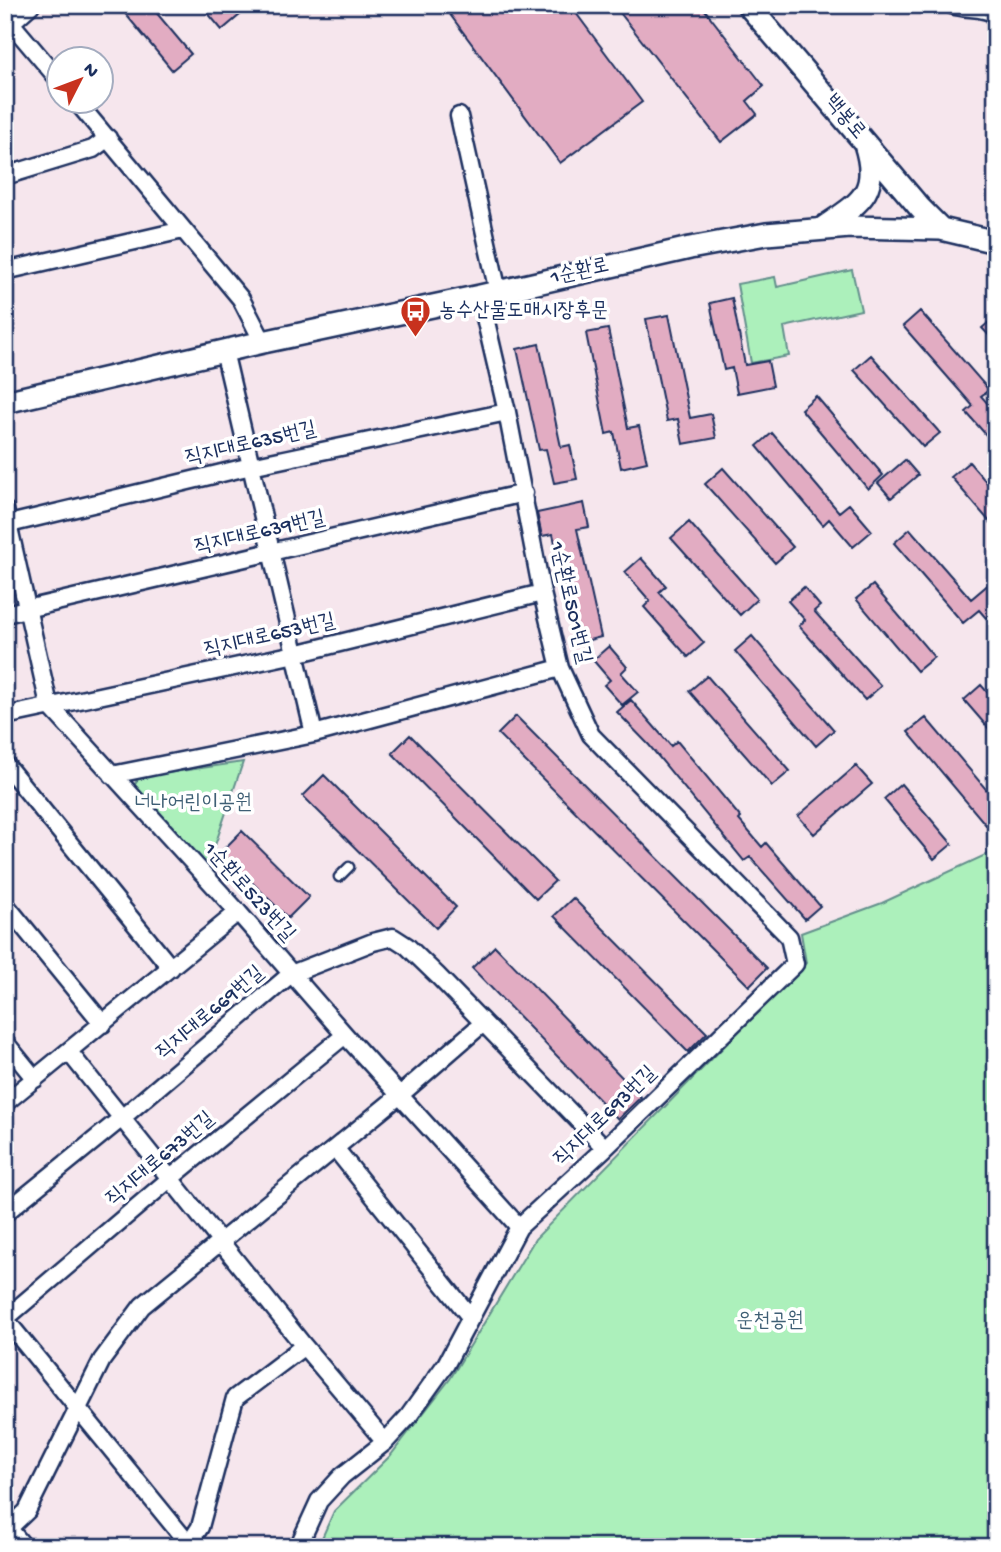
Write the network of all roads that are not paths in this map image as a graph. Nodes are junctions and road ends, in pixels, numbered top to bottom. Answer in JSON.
{"nodes":[{"id":1,"x":31,"y":5,"type":"edge"},
{"id":2,"x":748,"y":5,"type":"edge"},
{"id":3,"x":952,"y":5,"type":"edge"},
{"id":4,"x":996,"y":15,"type":"edge"},
{"id":5,"x":8,"y":20,"type":"edge"},
{"id":6,"x":46,"y":65,"type":"edge"},
{"id":7,"x":89,"y":116,"type":"edge"},
{"id":8,"x":459,"y":116,"type":"dead end"},
{"id":9,"x":108,"y":138,"type":"junction"},
{"id":10,"x":865,"y":142,"type":"junction"},
{"id":11,"x":5,"y":176,"type":"edge"},
{"id":12,"x":821,"y":229,"type":"junction"},
{"id":13,"x":941,"y":229,"type":"junction"},
{"id":14,"x":183,"y":230,"type":"junction"},
{"id":15,"x":996,"y":242,"type":"edge"},
{"id":16,"x":5,"y":271,"type":"edge"},
{"id":17,"x":489,"y":294,"type":"junction"},
{"id":18,"x":263,"y":342,"type":"junction"},
{"id":19,"x":224,"y":351,"type":"junction"},
{"id":20,"x":5,"y":402,"type":"edge"},
{"id":21,"x":507,"y":412,"type":"junction"},
{"id":22,"x":251,"y":466,"type":"junction"},
{"id":23,"x":524,"y":493,"type":"junction"},
{"id":24,"x":6,"y":520,"type":"edge"},
{"id":25,"x":271,"y":554,"type":"junction"},
{"id":26,"x":542,"y":593,"type":"junction"},
{"id":27,"x":26,"y":610,"type":"junction"},
{"id":28,"x":5,"y":614,"type":"edge"},
{"id":29,"x":295,"y":654,"type":"junction"},
{"id":30,"x":560,"y":668,"type":"junction"},
{"id":31,"x":49,"y":705,"type":"junction"},
{"id":32,"x":5,"y":716,"type":"edge"},
{"id":33,"x":314,"y":734,"type":"junction"},
{"id":34,"x":5,"y":764,"type":"edge"},
{"id":35,"x":112,"y":775,"type":"junction"},
{"id":36,"x":349,"y":867,"type":"dead end"},
{"id":37,"x":339,"y":877,"type":"dead end"},
{"id":38,"x":5,"y":904,"type":"edge"},
{"id":39,"x":238,"y":912,"type":"junction"},
{"id":40,"x":794,"y":964,"type":"joint"},
{"id":41,"x":171,"y":968,"type":"junction"},
{"id":42,"x":291,"y":974,"type":"junction"},
{"id":43,"x":103,"y":1024,"type":"junction"},
{"id":44,"x":482,"y":1024,"type":"junction"},
{"id":45,"x":345,"y":1035,"type":"junction"},
{"id":46,"x":5,"y":1042,"type":"edge"},
{"id":47,"x":69,"y":1052,"type":"junction"},
{"id":48,"x":35,"y":1079,"type":"junction"},
{"id":49,"x":400,"y":1096,"type":"junction"},
{"id":50,"x":5,"y":1103,"type":"edge"},
{"id":51,"x":123,"y":1117,"type":"junction"},
{"id":52,"x":335,"y":1147,"type":"junction"},
{"id":53,"x":605,"y":1149,"type":"junction"},
{"id":54,"x":172,"y":1177,"type":"junction"},
{"id":55,"x":5,"y":1213,"type":"edge"},
{"id":56,"x":519,"y":1227,"type":"junction"},
{"id":57,"x":222,"y":1240,"type":"junction"},
{"id":58,"x":471,"y":1318,"type":"junction"},
{"id":59,"x":5,"y":1319,"type":"edge"},
{"id":60,"x":304,"y":1346,"type":"junction"},
{"id":61,"x":78,"y":1410,"type":"junction"},
{"id":62,"x":385,"y":1442,"type":"junction"},
{"id":63,"x":6,"y":1529,"type":"edge"},
{"id":64,"x":190,"y":1545,"type":"edge"},
{"id":65,"x":21,"y":1547,"type":"edge"},
{"id":66,"x":298,"y":1547,"type":"edge"}],
"edges":[{"from":1,"to":5,"type":"street"},
{"from":2,"to":10,"type":"street","name":"백봉로"},
{"from":3,"to":4,"type":"street"},
{"from":5,"to":6,"type":"street"},
{"from":7,"to":9,"type":"street"},
{"from":8,"to":17,"type":"street","name":"1순환로501번길"},
{"from":9,"to":11,"type":"street"},
{"from":9,"to":14,"type":"street"},
{"from":10,"to":12,"type":"street"},
{"from":10,"to":13,"type":"street","name":"백봉로"},
{"from":12,"to":13,"type":"street","name":"1순환로"},
{"from":12,"to":17,"type":"street","name":"1순환로"},
{"from":13,"to":15,"type":"street","name":"1순환로"},
{"from":14,"to":16,"type":"street"},
{"from":14,"to":18,"type":"street"},
{"from":17,"to":18,"type":"street","name":"1순환로"},
{"from":17,"to":21,"type":"street","name":"1순환로501번길"},
{"from":18,"to":19,"type":"street","name":"1순환로"},
{"from":19,"to":20,"type":"street","name":"1순환로"},
{"from":19,"to":22,"type":"street"},
{"from":21,"to":22,"type":"street","name":"직지대로635번길"},
{"from":21,"to":23,"type":"street","name":"1순환로501번길"},
{"from":22,"to":24,"type":"street","name":"직지대로635번길"},
{"from":22,"to":25,"type":"street"},
{"from":23,"to":25,"type":"street","name":"직지대로639번길"},
{"from":23,"to":26,"type":"street","name":"1순환로501번길"},
{"from":24,"to":27,"type":"street","name":"1순환로523번길"},
{"from":25,"to":27,"type":"street","name":"직지대로639번길"},
{"from":25,"to":29,"type":"street"},
{"from":26,"to":29,"type":"street","name":"직지대로653번길"},
{"from":26,"to":30,"type":"street","name":"1순환로501번길"},
{"from":27,"to":28,"type":"street","name":"직지대로639번길"},
{"from":27,"to":31,"type":"street","name":"1순환로523번길"},
{"from":29,"to":31,"type":"street","name":"직지대로653번길"},
{"from":29,"to":33,"type":"street"},
{"from":30,"to":33,"type":"street"},
{"from":30,"to":40,"type":"street","name":"1순환로501번길"},
{"from":31,"to":32,"type":"street","name":"직지대로653번길"},
{"from":31,"to":35,"type":"street","name":"1순환로523번길"},
{"from":33,"to":35,"type":"street"},
{"from":34,"to":41,"type":"street"},
{"from":35,"to":39,"type":"street","name":"1순환로523번길"},
{"from":36,"to":37,"type":"lane"},
{"from":38,"to":43,"type":"street"},
{"from":39,"to":41,"type":"street"},
{"from":39,"to":42,"type":"street","name":"1순환로523번길"},
{"from":40,"to":53,"type":"street","name":"직지대로693번길"},
{"from":41,"to":43,"type":"street"},
{"from":42,"to":44,"type":"street","name":"직지대로669번길"},
{"from":42,"to":45,"type":"street","name":"1순환로523번길"},
{"from":42,"to":51,"type":"street","name":"직지대로669번길"},
{"from":43,"to":47,"type":"street"},
{"from":44,"to":49,"type":"street"},
{"from":44,"to":53,"type":"street","name":"직지대로669번길"},
{"from":45,"to":49,"type":"street","name":"1순환로523번길"},
{"from":45,"to":54,"type":"street","name":"직지대로673번길"},
{"from":46,"to":48,"type":"street"},
{"from":47,"to":48,"type":"street"},
{"from":47,"to":51,"type":"street"},
{"from":48,"to":50,"type":"street"},
{"from":49,"to":52,"type":"street"},
{"from":49,"to":56,"type":"street","name":"1순환로523번길"},
{"from":51,"to":54,"type":"street"},
{"from":51,"to":55,"type":"street","name":"직지대로669번길"},
{"from":52,"to":57,"type":"street"},
{"from":52,"to":58,"type":"street"},
{"from":53,"to":56,"type":"street","name":"직지대로693번길"},
{"from":54,"to":57,"type":"street"},
{"from":54,"to":59,"type":"street","name":"직지대로673번길"},
{"from":56,"to":58,"type":"street","name":"직지대로693번길"},
{"from":57,"to":60,"type":"street"},
{"from":57,"to":61,"type":"street"},
{"from":58,"to":62,"type":"street","name":"직지대로693번길"},
{"from":59,"to":61,"type":"street"},
{"from":60,"to":62,"type":"street"},
{"from":60,"to":64,"type":"street"},
{"from":61,"to":63,"type":"street"},
{"from":61,"to":64,"type":"street"},
{"from":62,"to":66,"type":"street","name":"직지대로693번길"},
{"from":63,"to":65,"type":"street"}]}
